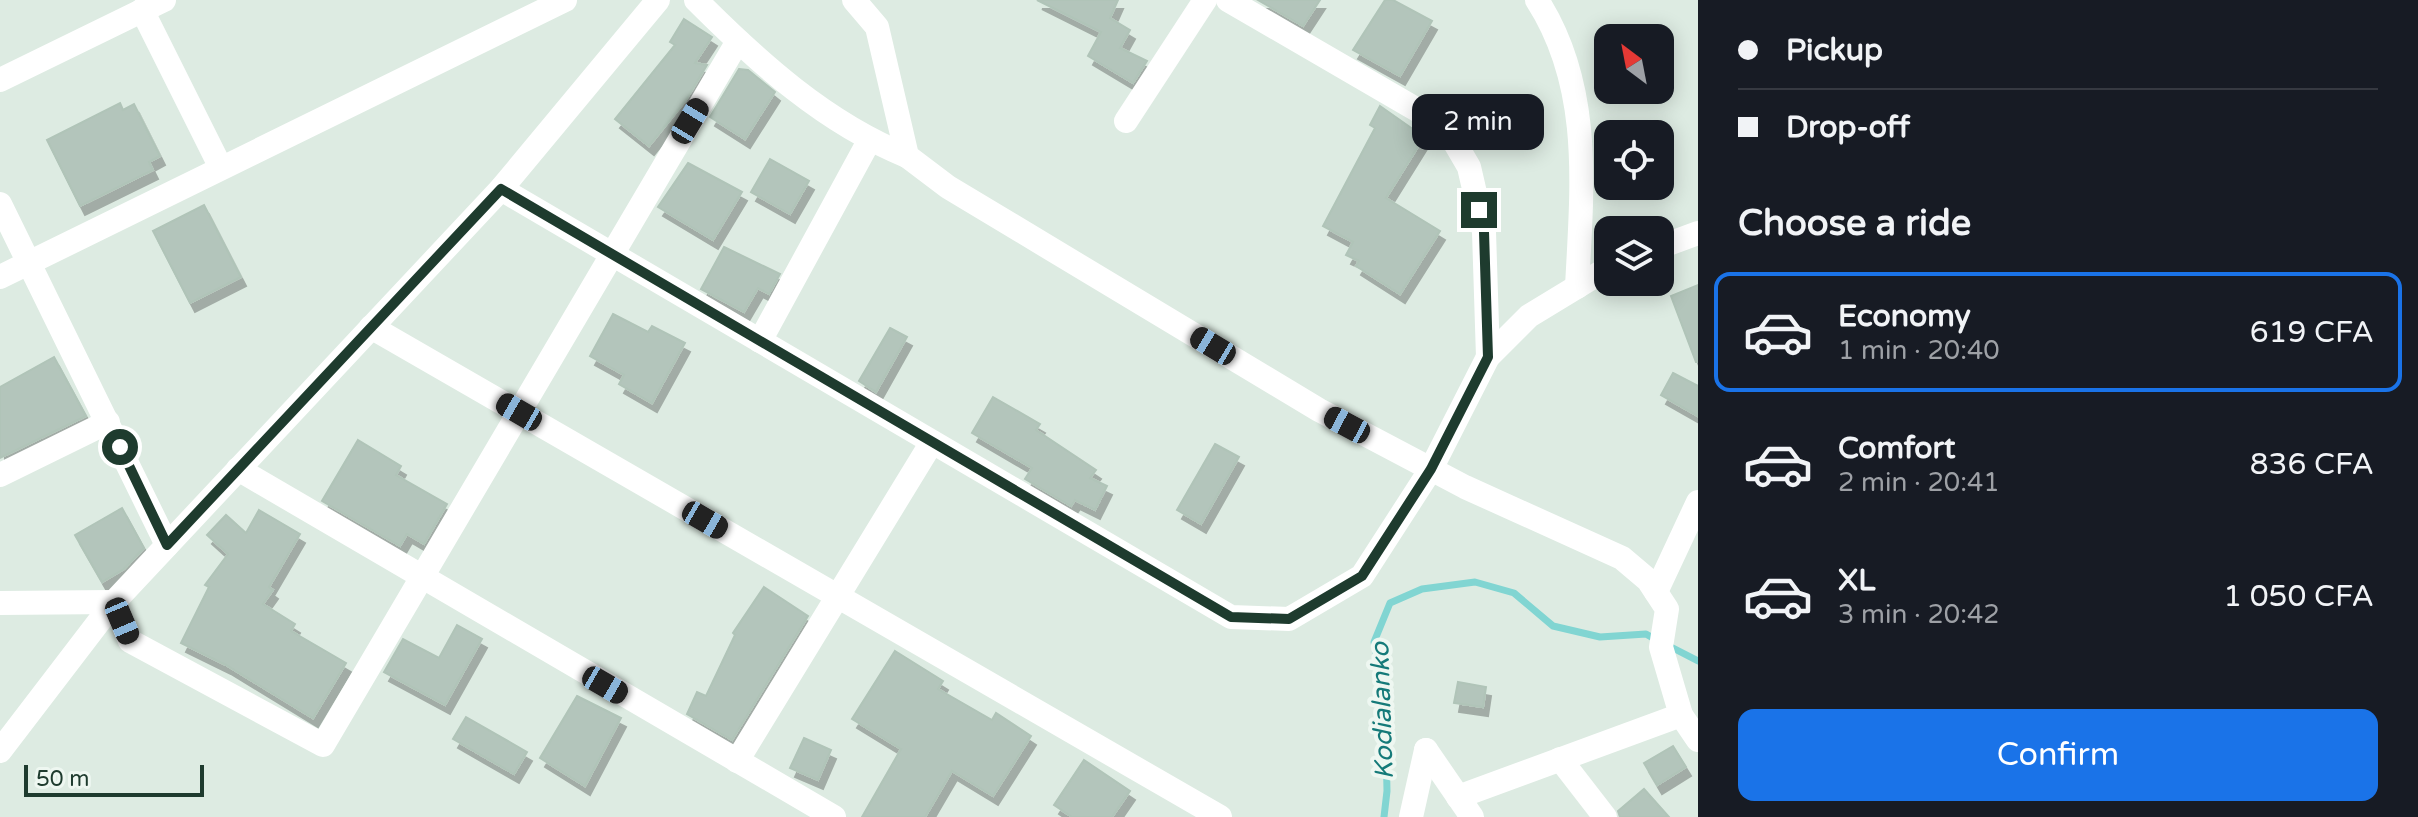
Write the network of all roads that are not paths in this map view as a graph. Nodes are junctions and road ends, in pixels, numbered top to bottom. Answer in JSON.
{"nodes":[{"id":1,"x":565,"y":0,"type":"edge"},
{"id":2,"x":658,"y":0,"type":"edge"},
{"id":3,"x":696,"y":0,"type":"edge"},
{"id":4,"x":854,"y":0,"type":"edge"},
{"id":5,"x":1205,"y":0,"type":"edge"},
{"id":6,"x":1228,"y":0,"type":"edge"},
{"id":7,"x":1537,"y":0,"type":"edge"},
{"id":8,"x":153,"y":5,"type":"edge"},
{"id":9,"x":738,"y":41,"type":"junction"},
{"id":10,"x":0,"y":80,"type":"edge"},
{"id":11,"x":1126,"y":121,"type":"dead end"},
{"id":12,"x":869,"y":141,"type":"junction"},
{"id":13,"x":907,"y":156,"type":"junction"},
{"id":14,"x":220,"y":166,"type":"junction"},
{"id":15,"x":501,"y":189,"type":"junction"},
{"id":16,"x":0,"y":204,"type":"edge"},
{"id":17,"x":1698,"y":233,"type":"edge"},
{"id":18,"x":1674,"y":242,"type":"edge"},
{"id":19,"x":612,"y":254,"type":"junction"},
{"id":20,"x":29,"y":262,"type":"junction"},
{"id":21,"x":0,"y":277,"type":"edge"},
{"id":22,"x":1594,"y":277,"type":"edge"},
{"id":23,"x":1577,"y":287,"type":"junction"},
{"id":24,"x":371,"y":327,"type":"junction"},
{"id":25,"x":760,"y":341,"type":"junction"},
{"id":26,"x":1488,"y":357,"type":"junction"},
{"id":27,"x":519,"y":412,"type":"junction"},
{"id":28,"x":108,"y":422,"type":"junction"},
{"id":29,"x":932,"y":442,"type":"junction"},
{"id":30,"x":238,"y":469,"type":"junction"},
{"id":31,"x":1431,"y":469,"type":"junction"},
{"id":32,"x":0,"y":475,"type":"edge"},
{"id":33,"x":1698,"y":502,"type":"edge"},
{"id":34,"x":167,"y":545,"type":"junction"},
{"id":35,"x":421,"y":578,"type":"junction"},
{"id":36,"x":1656,"y":592,"type":"junction"},
{"id":37,"x":837,"y":596,"type":"junction"},
{"id":38,"x":114,"y":602,"type":"junction"},
{"id":39,"x":0,"y":603,"type":"edge"},
{"id":40,"x":1681,"y":715,"type":"junction"},
{"id":41,"x":1698,"y":740,"type":"edge"},
{"id":42,"x":0,"y":751,"type":"edge"},
{"id":43,"x":1560,"y":759,"type":"junction"},
{"id":44,"x":737,"y":761,"type":"junction"},
{"id":45,"x":1458,"y":797,"type":"junction"},
{"id":46,"x":834,"y":817,"type":"edge"},
{"id":47,"x":1220,"y":817,"type":"edge"},
{"id":48,"x":1411,"y":817,"type":"edge"},
{"id":49,"x":1472,"y":817,"type":"edge"},
{"id":50,"x":1605,"y":817,"type":"edge"}],
"edges":[{"from":1,"to":14,"type":"street"},
{"from":2,"to":15,"type":"street"},
{"from":3,"to":9,"type":"street"},
{"from":4,"to":13,"type":"street"},
{"from":5,"to":11,"type":"street"},
{"from":6,"to":26,"type":"street"},
{"from":7,"to":23,"type":"street"},
{"from":8,"to":10,"type":"street"},
{"from":8,"to":14,"type":"street"},
{"from":9,"to":12,"type":"street"},
{"from":9,"to":19,"type":"street"},
{"from":12,"to":13,"type":"street"},
{"from":12,"to":25,"type":"street"},
{"from":13,"to":31,"type":"street"},
{"from":14,"to":20,"type":"street"},
{"from":15,"to":19,"type":"street"},
{"from":15,"to":24,"type":"street"},
{"from":16,"to":20,"type":"street"},
{"from":17,"to":18,"type":"street"},
{"from":19,"to":25,"type":"street"},
{"from":19,"to":27,"type":"street"},
{"from":20,"to":21,"type":"street"},
{"from":20,"to":28,"type":"street"},
{"from":22,"to":23,"type":"street"},
{"from":23,"to":26,"type":"street"},
{"from":24,"to":27,"type":"street"},
{"from":24,"to":30,"type":"street"},
{"from":25,"to":29,"type":"street"},
{"from":26,"to":31,"type":"street"},
{"from":27,"to":35,"type":"street"},
{"from":27,"to":37,"type":"street"},
{"from":28,"to":32,"type":"street"},
{"from":28,"to":34,"type":"street"},
{"from":29,"to":31,"type":"street"},
{"from":29,"to":37,"type":"street"},
{"from":30,"to":34,"type":"street"},
{"from":30,"to":35,"type":"street"},
{"from":31,"to":36,"type":"street"},
{"from":33,"to":36,"type":"street"},
{"from":34,"to":38,"type":"street"},
{"from":35,"to":38,"type":"street"},
{"from":35,"to":44,"type":"street"},
{"from":36,"to":40,"type":"street"},
{"from":37,"to":44,"type":"street"},
{"from":37,"to":47,"type":"street"},
{"from":38,"to":39,"type":"street"},
{"from":38,"to":42,"type":"street"},
{"from":40,"to":41,"type":"street"},
{"from":40,"to":43,"type":"street"},
{"from":43,"to":45,"type":"street"},
{"from":43,"to":50,"type":"street"},
{"from":44,"to":46,"type":"street"},
{"from":45,"to":48,"type":"street"},
{"from":45,"to":49,"type":"street"}]}
